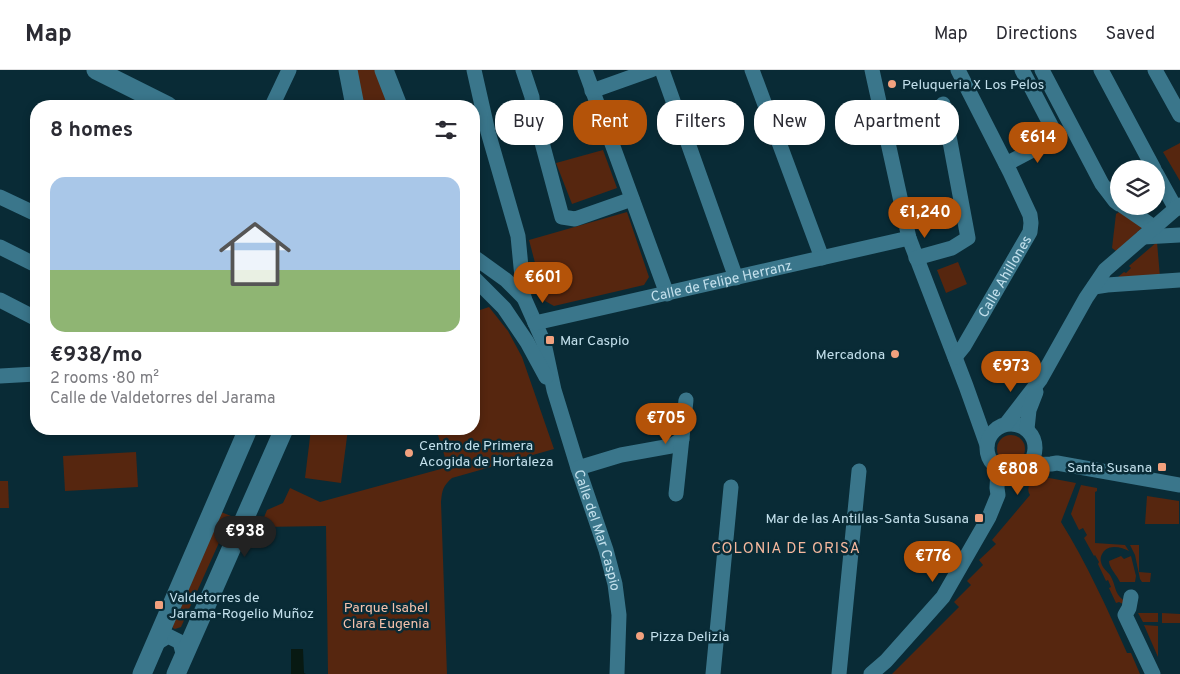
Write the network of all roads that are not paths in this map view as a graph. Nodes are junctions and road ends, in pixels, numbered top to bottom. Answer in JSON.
{"nodes":[{"id":1,"x":96,"y":70,"type":"edge"},
{"id":2,"x":289,"y":70,"type":"edge"},
{"id":3,"x":348,"y":70,"type":"edge"},
{"id":4,"x":384,"y":70,"type":"edge"},
{"id":5,"x":474,"y":70,"type":"edge"},
{"id":6,"x":523,"y":70,"type":"edge"},
{"id":7,"x":585,"y":70,"type":"edge"},
{"id":8,"x":651,"y":70,"type":"edge"},
{"id":9,"x":662,"y":70,"type":"edge"},
{"id":10,"x":752,"y":70,"type":"edge"},
{"id":11,"x":872,"y":70,"type":"edge"},
{"id":12,"x":958,"y":70,"type":"edge"},
{"id":13,"x":1022,"y":70,"type":"edge"},
{"id":14,"x":1042,"y":70,"type":"edge"},
{"id":15,"x":1101,"y":70,"type":"edge"},
{"id":16,"x":1155,"y":70,"type":"edge"},
{"id":17,"x":592,"y":91,"type":"junction"},
{"id":18,"x":156,"y":100,"type":"edge"},
{"id":19,"x":275,"y":100,"type":"edge"},
{"id":20,"x":354,"y":100,"type":"edge"},
{"id":21,"x":396,"y":100,"type":"edge"},
{"id":22,"x":1180,"y":115,"type":"edge"},
{"id":23,"x":951,"y":145,"type":"edge"},
{"id":24,"x":1149,"y":160,"type":"edge"},
{"id":25,"x":1006,"y":164,"type":"junction"},
{"id":26,"x":1165,"y":187,"type":"edge"},
{"id":27,"x":1110,"y":193,"type":"edge"},
{"id":28,"x":0,"y":197,"type":"edge"},
{"id":29,"x":632,"y":199,"type":"junction"},
{"id":30,"x":1178,"y":207,"type":"edge"},
{"id":31,"x":30,"y":211,"type":"edge"},
{"id":32,"x":1130,"y":215,"type":"edge"},
{"id":33,"x":1149,"y":233,"type":"junction"},
{"id":34,"x":1180,"y":235,"type":"edge"},
{"id":35,"x":909,"y":238,"type":"junction"},
{"id":36,"x":0,"y":247,"type":"edge"},
{"id":37,"x":822,"y":258,"type":"junction"},
{"id":38,"x":916,"y":258,"type":"junction"},
{"id":39,"x":480,"y":261,"type":"edge"},
{"id":40,"x":30,"y":262,"type":"edge"},
{"id":41,"x":736,"y":278,"type":"junction"},
{"id":42,"x":1180,"y":280,"type":"edge"},
{"id":43,"x":480,"y":284,"type":"edge"},
{"id":44,"x":1094,"y":287,"type":"junction"},
{"id":45,"x":666,"y":294,"type":"junction"},
{"id":46,"x":524,"y":298,"type":"junction"},
{"id":47,"x":0,"y":300,"type":"edge"},
{"id":48,"x":30,"y":315,"type":"edge"},
{"id":49,"x":535,"y":323,"type":"junction"},
{"id":50,"x":955,"y":357,"type":"junction"},
{"id":51,"x":30,"y":374,"type":"edge"},
{"id":52,"x":0,"y":376,"type":"edge"},
{"id":53,"x":1040,"y":380,"type":"junction"},
{"id":54,"x":554,"y":390,"type":"junction"},
{"id":55,"x":686,"y":400,"type":"dead end"},
{"id":56,"x":975,"y":409,"type":"junction"},
{"id":57,"x":1004,"y":425,"type":"junction"},
{"id":58,"x":1027,"y":429,"type":"junction"},
{"id":59,"x":245,"y":435,"type":"edge"},
{"id":60,"x":281,"y":435,"type":"edge"},
{"id":61,"x":682,"y":439,"type":"junction"},
{"id":62,"x":987,"y":445,"type":"junction"},
{"id":63,"x":1036,"y":450,"type":"junction"},
{"id":64,"x":1057,"y":463,"type":"junction"},
{"id":65,"x":1030,"y":465,"type":"junction"},
{"id":66,"x":578,"y":468,"type":"junction"},
{"id":67,"x":998,"y":469,"type":"junction"},
{"id":68,"x":859,"y":471,"type":"dead end"},
{"id":69,"x":1015,"y":473,"type":"junction"},
{"id":70,"x":1180,"y":485,"type":"edge"},
{"id":71,"x":731,"y":487,"type":"dead end"},
{"id":72,"x":676,"y":494,"type":"dead end"},
{"id":73,"x":998,"y":495,"type":"junction"},
{"id":74,"x":1131,"y":597,"type":"dead end"},
{"id":75,"x":155,"y":644,"type":"junction"},
{"id":76,"x":184,"y":657,"type":"junction"},
{"id":77,"x":142,"y":674,"type":"edge"},
{"id":78,"x":176,"y":674,"type":"edge"},
{"id":79,"x":617,"y":674,"type":"edge"},
{"id":80,"x":713,"y":674,"type":"edge"},
{"id":81,"x":839,"y":674,"type":"edge"},
{"id":82,"x":871,"y":674,"type":"edge"},
{"id":83,"x":1153,"y":674,"type":"edge"}],
"edges":[{"from":1,"to":18,"type":"street"},
{"from":2,"to":19,"type":"street"},
{"from":3,"to":20,"type":"street"},
{"from":4,"to":21,"type":"street"},
{"from":5,"to":46,"type":"street"},
{"from":6,"to":29,"type":"street"},
{"from":7,"to":17,"type":"street"},
{"from":8,"to":17,"type":"street"},
{"from":9,"to":41,"type":"street"},
{"from":10,"to":37,"type":"street"},
{"from":11,"to":35,"type":"street"},
{"from":12,"to":25,"type":"street","name":"Calle Ahillones"},
{"from":13,"to":25,"type":"street"},
{"from":14,"to":27,"type":"street"},
{"from":15,"to":24,"type":"street"},
{"from":16,"to":22,"type":"street"},
{"from":17,"to":29,"type":"street"},
{"from":23,"to":38,"type":"street"},
{"from":25,"to":50,"type":"street","name":"Calle Ahillones"},
{"from":26,"to":30,"type":"street"},
{"from":28,"to":31,"type":"street"},
{"from":29,"to":45,"type":"street"},
{"from":30,"to":33,"type":"street"},
{"from":32,"to":33,"type":"street"},
{"from":33,"to":34,"type":"street"},
{"from":33,"to":44,"type":"street"},
{"from":35,"to":37,"type":"street","name":"Calle de Felipe Herranz"},
{"from":35,"to":38,"type":"street"},
{"from":36,"to":40,"type":"street"},
{"from":37,"to":41,"type":"street","name":"Calle de Felipe Herranz"},
{"from":38,"to":50,"type":"street"},
{"from":39,"to":46,"type":"street","name":"Calle del Mar Caspio"},
{"from":41,"to":45,"type":"street","name":"Calle de Felipe Herranz"},
{"from":42,"to":44,"type":"street"},
{"from":43,"to":54,"type":"street","name":"Calle del Mar Caspio"},
{"from":44,"to":53,"type":"street"},
{"from":45,"to":49,"type":"street","name":"Calle de Felipe Herranz"},
{"from":46,"to":49,"type":"street","name":"Calle del Mar Caspio"},
{"from":47,"to":48,"type":"street"},
{"from":49,"to":54,"type":"street","name":"Calle del Mar Caspio"},
{"from":50,"to":56,"type":"street"},
{"from":51,"to":52,"type":"street"},
{"from":53,"to":57,"type":"street"},
{"from":53,"to":58,"type":"street"},
{"from":54,"to":66,"type":"street","name":"Calle del Mar Caspio"},
{"from":55,"to":61,"type":"street"},
{"from":56,"to":57,"type":"street"},
{"from":56,"to":62,"type":"street"},
{"from":57,"to":58,"type":"street"},
{"from":57,"to":62,"type":"street"},
{"from":58,"to":63,"type":"street"},
{"from":59,"to":75,"type":"street"},
{"from":60,"to":76,"type":"street"},
{"from":61,"to":66,"type":"street"},
{"from":61,"to":72,"type":"street"},
{"from":62,"to":67,"type":"street"},
{"from":63,"to":64,"type":"street"},
{"from":63,"to":65,"type":"street"},
{"from":64,"to":65,"type":"street"},
{"from":64,"to":70,"type":"street"},
{"from":65,"to":69,"type":"street"},
{"from":66,"to":79,"type":"street","name":"Calle del Mar Caspio"},
{"from":67,"to":69,"type":"street"},
{"from":67,"to":73,"type":"street"},
{"from":68,"to":81,"type":"street"},
{"from":69,"to":73,"type":"street"},
{"from":71,"to":80,"type":"street"},
{"from":73,"to":82,"type":"street"},
{"from":74,"to":83,"type":"street"},
{"from":75,"to":76,"type":"street"},
{"from":75,"to":77,"type":"street"},
{"from":76,"to":78,"type":"street"}]}
